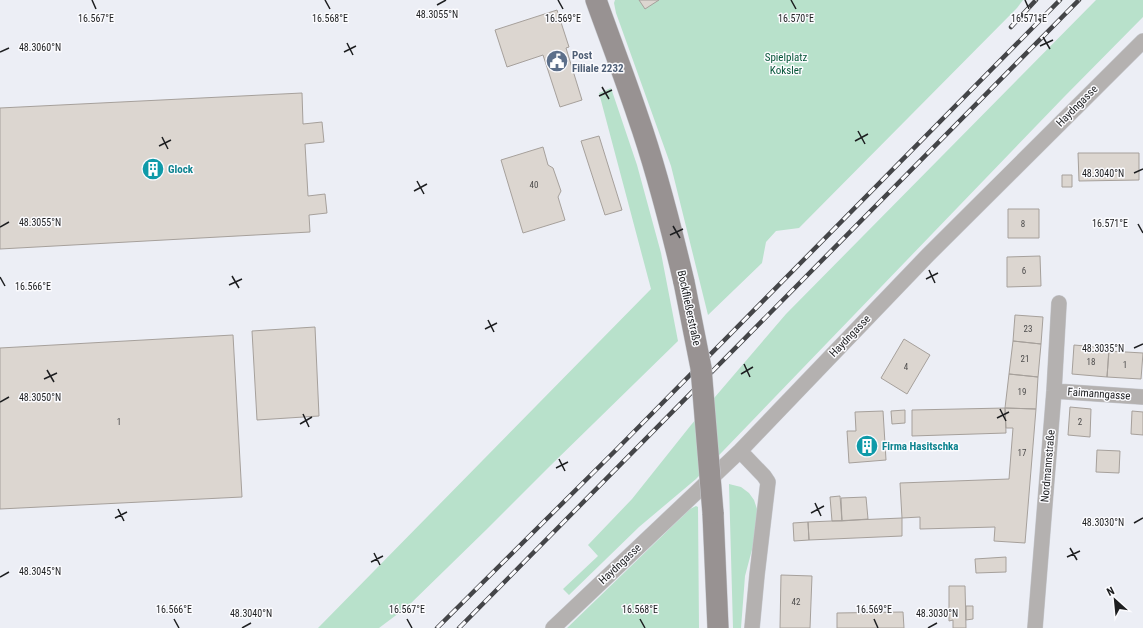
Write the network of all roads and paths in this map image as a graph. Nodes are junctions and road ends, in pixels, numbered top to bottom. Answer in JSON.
{"nodes":[{"id":1,"x":596,"y":0,"type":"edge"},
{"id":2,"x":1143,"y":40,"type":"edge"},
{"id":3,"x":1059,"y":303,"type":"dead end"},
{"id":4,"x":1054,"y":391,"type":"junction"},
{"id":5,"x":1143,"y":397,"type":"edge"},
{"id":6,"x":740,"y":450,"type":"junction"},
{"id":7,"x":553,"y":628,"type":"edge"},
{"id":8,"x":718,"y":628,"type":"edge"},
{"id":9,"x":752,"y":628,"type":"edge"},
{"id":10,"x":1035,"y":628,"type":"edge"}],
"edges":[{"from":1,"to":8,"type":"main road","name":"Bockfließerstraße","bridge":true},
{"from":2,"to":6,"type":"street","name":"Haydngasse"},
{"from":3,"to":4,"type":"street","name":"Nordmannstraße"},
{"from":4,"to":5,"type":"street","name":"Faimanngasse"},
{"from":4,"to":10,"type":"street","name":"Nordmannstraße"},
{"from":6,"to":7,"type":"street","name":"Haydngasse"},
{"from":6,"to":9,"type":"street"}]}
